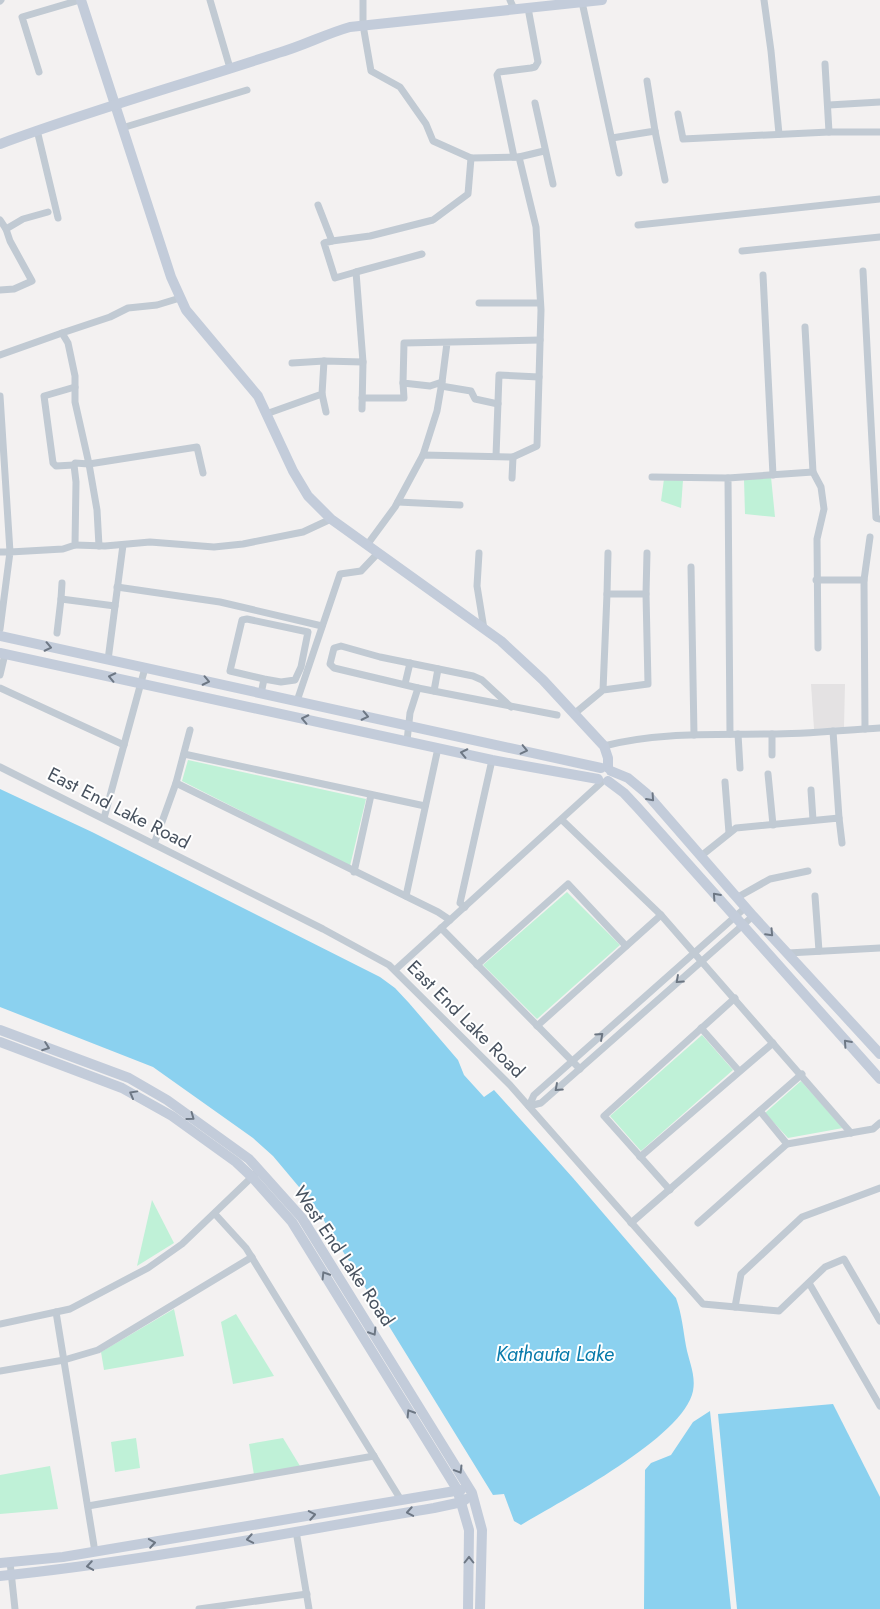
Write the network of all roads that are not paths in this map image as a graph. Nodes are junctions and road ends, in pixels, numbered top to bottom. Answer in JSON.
{"nodes":[{"id":1,"x":80,"y":0,"type":"edge"},
{"id":2,"x":210,"y":0,"type":"edge"},
{"id":3,"x":363,"y":0,"type":"edge"},
{"id":4,"x":602,"y":0,"type":"edge"},
{"id":5,"x":764,"y":0,"type":"edge"},
{"id":6,"x":565,"y":2,"type":"edge"},
{"id":7,"x":582,"y":2,"type":"junction"},
{"id":8,"x":512,"y":4,"type":"edge"},
{"id":9,"x":528,"y":8,"type":"junction"},
{"id":10,"x":363,"y":25,"type":"junction"},
{"id":11,"x":825,"y":64,"type":"dead end"},
{"id":12,"x":230,"y":68,"type":"junction"},
{"id":13,"x":39,"y":72,"type":"dead end"},
{"id":14,"x":647,"y":81,"type":"dead end"},
{"id":15,"x":248,"y":90,"type":"dead end"},
{"id":16,"x":880,"y":102,"type":"edge"},
{"id":17,"x":534,"y":103,"type":"dead end"},
{"id":18,"x":114,"y":104,"type":"junction"},
{"id":19,"x":829,"y":105,"type":"junction"},
{"id":20,"x":678,"y":114,"type":"dead end"},
{"id":21,"x":122,"y":128,"type":"junction"},
{"id":22,"x":37,"y":130,"type":"junction"},
{"id":23,"x":655,"y":131,"type":"junction"},
{"id":24,"x":829,"y":132,"type":"junction"},
{"id":25,"x":880,"y":132,"type":"edge"},
{"id":26,"x":779,"y":134,"type":"junction"},
{"id":27,"x":612,"y":138,"type":"junction"},
{"id":28,"x":0,"y":144,"type":"edge"},
{"id":29,"x":544,"y":151,"type":"junction"},
{"id":30,"x":516,"y":157,"type":"junction"},
{"id":31,"x":471,"y":158,"type":"junction"},
{"id":32,"x":619,"y":173,"type":"dead end"},
{"id":33,"x":665,"y":180,"type":"dead end"},
{"id":34,"x":553,"y":184,"type":"dead end"},
{"id":35,"x":880,"y":199,"type":"edge"},
{"id":36,"x":318,"y":205,"type":"dead end"},
{"id":37,"x":48,"y":212,"type":"dead end"},
{"id":38,"x":58,"y":218,"type":"dead end"},
{"id":39,"x":0,"y":220,"type":"edge"},
{"id":40,"x":638,"y":225,"type":"dead end"},
{"id":41,"x":6,"y":229,"type":"junction"},
{"id":42,"x":880,"y":237,"type":"edge"},
{"id":43,"x":332,"y":241,"type":"junction"},
{"id":44,"x":742,"y":251,"type":"dead end"},
{"id":45,"x":422,"y":254,"type":"dead end"},
{"id":46,"x":863,"y":271,"type":"dead end"},
{"id":47,"x":356,"y":272,"type":"junction"},
{"id":48,"x":763,"y":275,"type":"dead end"},
{"id":49,"x":0,"y":290,"type":"edge"},
{"id":50,"x":180,"y":298,"type":"junction"},
{"id":51,"x":479,"y":303,"type":"dead end"},
{"id":52,"x":540,"y":303,"type":"junction"},
{"id":53,"x":805,"y":327,"type":"dead end"},
{"id":54,"x":62,"y":333,"type":"junction"},
{"id":55,"x":540,"y":340,"type":"junction"},
{"id":56,"x":447,"y":343,"type":"junction"},
{"id":57,"x":0,"y":355,"type":"edge"},
{"id":58,"x":324,"y":361,"type":"junction"},
{"id":59,"x":363,"y":362,"type":"junction"},
{"id":60,"x":292,"y":363,"type":"dead end"},
{"id":61,"x":539,"y":377,"type":"junction"},
{"id":62,"x":403,"y":383,"type":"junction"},
{"id":63,"x":441,"y":384,"type":"junction"},
{"id":64,"x":75,"y":387,"type":"junction"},
{"id":65,"x":322,"y":394,"type":"junction"},
{"id":66,"x":0,"y":396,"type":"edge"},
{"id":67,"x":362,"y":398,"type":"junction"},
{"id":68,"x":498,"y":404,"type":"junction"},
{"id":69,"x":362,"y":409,"type":"dead end"},
{"id":70,"x":326,"y":412,"type":"dead end"},
{"id":71,"x":266,"y":414,"type":"junction"},
{"id":72,"x":424,"y":455,"type":"junction"},
{"id":73,"x":496,"y":456,"type":"junction"},
{"id":74,"x":513,"y":456,"type":"junction"},
{"id":75,"x":89,"y":464,"type":"junction"},
{"id":76,"x":74,"y":465,"type":"junction"},
{"id":77,"x":202,"y":472,"type":"dead end"},
{"id":78,"x":813,"y":472,"type":"junction"},
{"id":79,"x":773,"y":475,"type":"junction"},
{"id":80,"x":652,"y":477,"type":"dead end"},
{"id":81,"x":512,"y":478,"type":"dead end"},
{"id":82,"x":728,"y":478,"type":"junction"},
{"id":83,"x":398,"y":502,"type":"junction"},
{"id":84,"x":460,"y":505,"type":"dead end"},
{"id":85,"x":880,"y":519,"type":"edge"},
{"id":86,"x":331,"y":520,"type":"junction"},
{"id":87,"x":870,"y":537,"type":"dead end"},
{"id":88,"x":75,"y":545,"type":"junction"},
{"id":89,"x":123,"y":545,"type":"junction"},
{"id":90,"x":367,"y":545,"type":"junction"},
{"id":91,"x":99,"y":546,"type":"junction"},
{"id":92,"x":0,"y":552,"type":"edge"},
{"id":93,"x":10,"y":552,"type":"junction"},
{"id":94,"x":378,"y":553,"type":"junction"},
{"id":95,"x":479,"y":553,"type":"dead end"},
{"id":96,"x":608,"y":553,"type":"dead end"},
{"id":97,"x":646,"y":553,"type":"dead end"},
{"id":98,"x":691,"y":567,"type":"dead end"},
{"id":99,"x":816,"y":580,"type":"junction"},
{"id":100,"x":864,"y":580,"type":"junction"},
{"id":101,"x":62,"y":583,"type":"dead end"},
{"id":102,"x":117,"y":587,"type":"junction"},
{"id":103,"x":607,"y":594,"type":"junction"},
{"id":104,"x":646,"y":594,"type":"junction"},
{"id":105,"x":61,"y":599,"type":"junction"},
{"id":106,"x":115,"y":606,"type":"junction"},
{"id":107,"x":322,"y":626,"type":"junction"},
{"id":108,"x":0,"y":629,"type":"edge"},
{"id":109,"x":484,"y":630,"type":"junction"},
{"id":110,"x":57,"y":633,"type":"dead end"},
{"id":111,"x":0,"y":636,"type":"edge"},
{"id":112,"x":818,"y":648,"type":"dead end"},
{"id":113,"x":2,"y":654,"type":"edge"},
{"id":114,"x":108,"y":660,"type":"junction"},
{"id":115,"x":410,"y":663,"type":"junction"},
{"id":116,"x":145,"y":668,"type":"junction"},
{"id":117,"x":438,"y":669,"type":"junction"},
{"id":118,"x":0,"y":675,"type":"edge"},
{"id":119,"x":264,"y":679,"type":"junction"},
{"id":120,"x":141,"y":684,"type":"junction"},
{"id":121,"x":406,"y":684,"type":"junction"},
{"id":122,"x":0,"y":688,"type":"edge"},
{"id":123,"x":418,"y":688,"type":"junction"},
{"id":124,"x":603,"y":690,"type":"junction"},
{"id":125,"x":434,"y":691,"type":"junction"},
{"id":126,"x":261,"y":694,"type":"junction"},
{"id":127,"x":297,"y":701,"type":"junction"},
{"id":128,"x":511,"y":706,"type":"junction"},
{"id":129,"x":574,"y":714,"type":"junction"},
{"id":130,"x":556,"y":715,"type":"dead end"},
{"id":131,"x":410,"y":722,"type":"junction"},
{"id":132,"x":880,"y":728,"type":"edge"},
{"id":133,"x":865,"y":729,"type":"junction"},
{"id":134,"x":190,"y":730,"type":"dead end"},
{"id":135,"x":833,"y":731,"type":"junction"},
{"id":136,"x":694,"y":734,"type":"junction"},
{"id":137,"x":730,"y":734,"type":"junction"},
{"id":138,"x":738,"y":734,"type":"junction"},
{"id":139,"x":772,"y":734,"type":"junction"},
{"id":140,"x":407,"y":741,"type":"junction"},
{"id":141,"x":124,"y":745,"type":"junction"},
{"id":142,"x":604,"y":746,"type":"junction"},
{"id":143,"x":438,"y":748,"type":"junction"},
{"id":144,"x":184,"y":754,"type":"junction"},
{"id":145,"x":772,"y":755,"type":"dead end"},
{"id":146,"x":492,"y":760,"type":"junction"},
{"id":147,"x":0,"y":766,"type":"edge"},
{"id":148,"x":740,"y":768,"type":"dead end"},
{"id":149,"x":768,"y":774,"type":"dead end"},
{"id":150,"x":604,"y":775,"type":"junction"},
{"id":151,"x":725,"y":782,"type":"dead end"},
{"id":152,"x":176,"y":783,"type":"junction"},
{"id":153,"x":811,"y":790,"type":"dead end"},
{"id":154,"x":371,"y":795,"type":"junction"},
{"id":155,"x":425,"y":806,"type":"junction"},
{"id":156,"x":104,"y":818,"type":"junction"},
{"id":157,"x":839,"y":818,"type":"junction"},
{"id":158,"x":562,"y":820,"type":"junction"},
{"id":159,"x":813,"y":820,"type":"junction"},
{"id":160,"x":773,"y":824,"type":"junction"},
{"id":161,"x":728,"y":833,"type":"junction"},
{"id":162,"x":842,"y":842,"type":"dead end"},
{"id":163,"x":154,"y":844,"type":"junction"},
{"id":164,"x":701,"y":856,"type":"junction"},
{"id":165,"x":808,"y":871,"type":"dead end"},
{"id":166,"x":354,"y":872,"type":"junction"},
{"id":167,"x":406,"y":896,"type":"junction"},
{"id":168,"x":815,"y":896,"type":"dead end"},
{"id":169,"x":738,"y":897,"type":"junction"},
{"id":170,"x":465,"y":907,"type":"junction"},
{"id":171,"x":746,"y":907,"type":"junction"},
{"id":172,"x":661,"y":915,"type":"junction"},
{"id":173,"x":734,"y":916,"type":"junction"},
{"id":174,"x":753,"y":916,"type":"junction"},
{"id":175,"x":450,"y":920,"type":"junction"},
{"id":176,"x":742,"y":925,"type":"junction"},
{"id":177,"x":441,"y":928,"type":"junction"},
{"id":178,"x":626,"y":946,"type":"junction"},
{"id":179,"x":880,"y":948,"type":"edge"},
{"id":180,"x":819,"y":951,"type":"junction"},
{"id":181,"x":694,"y":952,"type":"junction"},
{"id":182,"x":788,"y":953,"type":"junction"},
{"id":183,"x":701,"y":961,"type":"junction"},
{"id":184,"x":477,"y":965,"type":"junction"},
{"id":185,"x":395,"y":970,"type":"junction"},
{"id":186,"x":735,"y":998,"type":"junction"},
{"id":187,"x":537,"y":1026,"type":"junction"},
{"id":188,"x":702,"y":1028,"type":"junction"},
{"id":189,"x":0,"y":1030,"type":"edge"},
{"id":190,"x":0,"y":1042,"type":"edge"},
{"id":191,"x":773,"y":1042,"type":"junction"},
{"id":192,"x":880,"y":1054,"type":"edge"},
{"id":193,"x":572,"y":1061,"type":"junction"},
{"id":194,"x":580,"y":1069,"type":"junction"},
{"id":195,"x":739,"y":1071,"type":"junction"},
{"id":196,"x":802,"y":1074,"type":"junction"},
{"id":197,"x":880,"y":1079,"type":"edge"},
{"id":198,"x":528,"y":1106,"type":"junction"},
{"id":199,"x":760,"y":1111,"type":"junction"},
{"id":200,"x":880,"y":1123,"type":"edge"},
{"id":201,"x":851,"y":1133,"type":"junction"},
{"id":202,"x":787,"y":1144,"type":"junction"},
{"id":203,"x":640,"y":1157,"type":"junction"},
{"id":204,"x":256,"y":1174,"type":"junction"},
{"id":205,"x":880,"y":1188,"type":"edge"},
{"id":206,"x":670,"y":1190,"type":"junction"},
{"id":207,"x":215,"y":1214,"type":"junction"},
{"id":208,"x":632,"y":1223,"type":"junction"},
{"id":209,"x":698,"y":1223,"type":"dead end"},
{"id":210,"x":252,"y":1257,"type":"junction"},
{"id":211,"x":809,"y":1283,"type":"junction"},
{"id":212,"x":735,"y":1307,"type":"junction"},
{"id":213,"x":56,"y":1312,"type":"junction"},
{"id":214,"x":880,"y":1321,"type":"edge"},
{"id":215,"x":0,"y":1324,"type":"edge"},
{"id":216,"x":64,"y":1360,"type":"junction"},
{"id":217,"x":0,"y":1371,"type":"edge"},
{"id":218,"x":880,"y":1406,"type":"edge"},
{"id":219,"x":374,"y":1456,"type":"junction"},
{"id":220,"x":457,"y":1490,"type":"junction"},
{"id":221,"x":472,"y":1493,"type":"junction"},
{"id":222,"x":401,"y":1500,"type":"junction"},
{"id":223,"x":462,"y":1502,"type":"junction"},
{"id":224,"x":88,"y":1506,"type":"junction"},
{"id":225,"x":296,"y":1531,"type":"junction"},
{"id":226,"x":95,"y":1552,"type":"junction"},
{"id":227,"x":5,"y":1562,"type":"edge"},
{"id":228,"x":12,"y":1575,"type":"junction"},
{"id":229,"x":0,"y":1576,"type":"edge"},
{"id":230,"x":307,"y":1594,"type":"junction"},
{"id":231,"x":16,"y":1609,"type":"edge"},
{"id":232,"x":199,"y":1609,"type":"edge"},
{"id":233,"x":309,"y":1609,"type":"edge"},
{"id":234,"x":468,"y":1609,"type":"edge"},
{"id":235,"x":480,"y":1609,"type":"edge"}],
"edges":[{"from":1,"to":13,"type":"street"},
{"from":1,"to":18,"type":"street"},
{"from":2,"to":12,"type":"street"},
{"from":3,"to":10,"type":"street"},
{"from":4,"to":7,"type":"street"},
{"from":5,"to":26,"type":"street"},
{"from":6,"to":7,"type":"street"},
{"from":6,"to":9,"type":"street"},
{"from":7,"to":27,"type":"street"},
{"from":8,"to":9,"type":"street"},
{"from":8,"to":10,"type":"street"},
{"from":9,"to":30,"type":"street"},
{"from":10,"to":12,"type":"street"},
{"from":10,"to":31,"type":"street"},
{"from":11,"to":19,"type":"street"},
{"from":12,"to":18,"type":"street"},
{"from":14,"to":23,"type":"street"},
{"from":15,"to":21,"type":"street"},
{"from":16,"to":19,"type":"street"},
{"from":17,"to":29,"type":"street"},
{"from":18,"to":21,"type":"street"},
{"from":18,"to":22,"type":"street"},
{"from":19,"to":24,"type":"street"},
{"from":20,"to":26,"type":"street"},
{"from":21,"to":50,"type":"street"},
{"from":22,"to":28,"type":"street"},
{"from":22,"to":38,"type":"street"},
{"from":23,"to":27,"type":"street"},
{"from":23,"to":33,"type":"street"},
{"from":24,"to":25,"type":"street"},
{"from":24,"to":26,"type":"street"},
{"from":27,"to":32,"type":"street"},
{"from":29,"to":30,"type":"street"},
{"from":29,"to":34,"type":"street"},
{"from":30,"to":31,"type":"street"},
{"from":30,"to":52,"type":"street"},
{"from":31,"to":43,"type":"street"},
{"from":35,"to":40,"type":"street"},
{"from":36,"to":43,"type":"street"},
{"from":37,"to":41,"type":"street"},
{"from":39,"to":41,"type":"street"},
{"from":41,"to":49,"type":"street"},
{"from":42,"to":44,"type":"street"},
{"from":43,"to":47,"type":"street"},
{"from":45,"to":47,"type":"street"},
{"from":46,"to":85,"type":"street"},
{"from":47,"to":59,"type":"street"},
{"from":48,"to":79,"type":"street"},
{"from":50,"to":54,"type":"street"},
{"from":50,"to":71,"type":"street"},
{"from":51,"to":52,"type":"street"},
{"from":52,"to":55,"type":"street"},
{"from":53,"to":78,"type":"street"},
{"from":54,"to":57,"type":"street"},
{"from":54,"to":64,"type":"street"},
{"from":55,"to":56,"type":"street"},
{"from":55,"to":61,"type":"street"},
{"from":56,"to":62,"type":"street"},
{"from":56,"to":63,"type":"street"},
{"from":58,"to":59,"type":"street"},
{"from":58,"to":60,"type":"street"},
{"from":58,"to":65,"type":"street"},
{"from":59,"to":67,"type":"street"},
{"from":61,"to":68,"type":"street"},
{"from":61,"to":74,"type":"street"},
{"from":62,"to":63,"type":"street"},
{"from":62,"to":67,"type":"street"},
{"from":63,"to":68,"type":"street"},
{"from":63,"to":72,"type":"street"},
{"from":64,"to":75,"type":"street"},
{"from":64,"to":76,"type":"street"},
{"from":65,"to":70,"type":"street"},
{"from":65,"to":71,"type":"street"},
{"from":66,"to":93,"type":"street"},
{"from":67,"to":69,"type":"street"},
{"from":68,"to":73,"type":"street"},
{"from":71,"to":86,"type":"street"},
{"from":72,"to":73,"type":"street"},
{"from":72,"to":83,"type":"street"},
{"from":73,"to":74,"type":"street"},
{"from":74,"to":81,"type":"street"},
{"from":75,"to":76,"type":"street"},
{"from":75,"to":77,"type":"street"},
{"from":75,"to":91,"type":"street"},
{"from":76,"to":88,"type":"street"},
{"from":78,"to":79,"type":"street"},
{"from":78,"to":99,"type":"street"},
{"from":79,"to":82,"type":"street"},
{"from":80,"to":82,"type":"street"},
{"from":82,"to":137,"type":"street"},
{"from":83,"to":84,"type":"street"},
{"from":83,"to":90,"type":"street"},
{"from":86,"to":89,"type":"street"},
{"from":86,"to":90,"type":"street"},
{"from":87,"to":100,"type":"street"},
{"from":88,"to":91,"type":"street"},
{"from":88,"to":93,"type":"street"},
{"from":89,"to":91,"type":"street"},
{"from":89,"to":102,"type":"street"},
{"from":90,"to":94,"type":"street"},
{"from":92,"to":93,"type":"street"},
{"from":93,"to":108,"type":"street"},
{"from":94,"to":107,"type":"street"},
{"from":94,"to":109,"type":"street"},
{"from":95,"to":109,"type":"street"},
{"from":96,"to":103,"type":"street"},
{"from":97,"to":104,"type":"street"},
{"from":98,"to":136,"type":"street"},
{"from":99,"to":100,"type":"street"},
{"from":99,"to":112,"type":"street"},
{"from":100,"to":133,"type":"street"},
{"from":101,"to":105,"type":"street"},
{"from":102,"to":106,"type":"street"},
{"from":102,"to":107,"type":"street"},
{"from":103,"to":104,"type":"street"},
{"from":103,"to":124,"type":"street"},
{"from":104,"to":124,"type":"street"},
{"from":105,"to":106,"type":"street"},
{"from":105,"to":110,"type":"street"},
{"from":106,"to":114,"type":"street"},
{"from":107,"to":127,"type":"street"},
{"from":109,"to":129,"type":"street"},
{"from":111,"to":114,"type":"street","one_way":true},
{"from":113,"to":118,"type":"street"},
{"from":120,"to":113,"type":"street","one_way":true},
{"from":114,"to":116,"type":"street"},
{"from":115,"to":117,"type":"street"},
{"from":115,"to":121,"type":"street"},
{"from":115,"to":121,"type":"street"},
{"from":116,"to":120,"type":"street"},
{"from":116,"to":126,"type":"street","one_way":true},
{"from":117,"to":125,"type":"street"},
{"from":117,"to":128,"type":"street"},
{"from":119,"to":119,"type":"street"},
{"from":119,"to":126,"type":"street"},
{"from":140,"to":120,"type":"street","one_way":true},
{"from":120,"to":141,"type":"street"},
{"from":121,"to":123,"type":"street"},
{"from":122,"to":141,"type":"street"},
{"from":123,"to":125,"type":"street"},
{"from":123,"to":131,"type":"street"},
{"from":124,"to":129,"type":"street"},
{"from":125,"to":128,"type":"street"},
{"from":126,"to":127,"type":"street"},
{"from":127,"to":131,"type":"street","one_way":true},
{"from":128,"to":130,"type":"street"},
{"from":129,"to":142,"type":"street"},
{"from":131,"to":140,"type":"street"},
{"from":131,"to":150,"type":"street","one_way":true},
{"from":132,"to":133,"type":"street"},
{"from":133,"to":135,"type":"street"},
{"from":134,"to":144,"type":"street"},
{"from":135,"to":139,"type":"street"},
{"from":135,"to":157,"type":"street"},
{"from":136,"to":137,"type":"street"},
{"from":136,"to":142,"type":"street"},
{"from":137,"to":138,"type":"street"},
{"from":138,"to":139,"type":"street"},
{"from":138,"to":148,"type":"street"},
{"from":139,"to":145,"type":"street"},
{"from":140,"to":143,"type":"street"},
{"from":141,"to":156,"type":"street"},
{"from":142,"to":150,"type":"street"},
{"from":146,"to":143,"type":"street","one_way":true},
{"from":143,"to":155,"type":"street"},
{"from":144,"to":152,"type":"street"},
{"from":144,"to":154,"type":"street"},
{"from":146,"to":150,"type":"street"},
{"from":146,"to":170,"type":"street"},
{"from":147,"to":156,"type":"street","name":"East End Lake Road"},
{"from":149,"to":160,"type":"street"},
{"from":150,"to":158,"type":"street"},
{"from":150,"to":164,"type":"street","one_way":true},
{"from":173,"to":150,"type":"street","one_way":true},
{"from":151,"to":161,"type":"street"},
{"from":152,"to":163,"type":"street"},
{"from":152,"to":166,"type":"street"},
{"from":153,"to":159,"type":"street"},
{"from":154,"to":155,"type":"street"},
{"from":154,"to":166,"type":"street"},
{"from":155,"to":167,"type":"street"},
{"from":156,"to":163,"type":"street","name":"East End Lake Road"},
{"from":157,"to":159,"type":"street"},
{"from":157,"to":162,"type":"street"},
{"from":158,"to":170,"type":"street"},
{"from":158,"to":172,"type":"street"},
{"from":159,"to":160,"type":"street"},
{"from":160,"to":161,"type":"street"},
{"from":161,"to":164,"type":"street"},
{"from":163,"to":185,"type":"street","name":"East End Lake Road"},
{"from":164,"to":169,"type":"street"},
{"from":165,"to":169,"type":"street"},
{"from":166,"to":167,"type":"street"},
{"from":167,"to":175,"type":"street"},
{"from":168,"to":180,"type":"street"},
{"from":169,"to":171,"type":"street"},
{"from":170,"to":175,"type":"street"},
{"from":171,"to":173,"type":"street"},
{"from":171,"to":174,"type":"street"},
{"from":172,"to":178,"type":"street"},
{"from":172,"to":181,"type":"street"},
{"from":173,"to":176,"type":"street"},
{"from":173,"to":181,"type":"street"},
{"from":174,"to":176,"type":"street"},
{"from":174,"to":182,"type":"street","one_way":true},
{"from":175,"to":177,"type":"street"},
{"from":176,"to":183,"type":"street"},
{"from":197,"to":176,"type":"street","one_way":true},
{"from":177,"to":184,"type":"street"},
{"from":177,"to":185,"type":"street"},
{"from":178,"to":184,"type":"street"},
{"from":178,"to":187,"type":"street"},
{"from":179,"to":180,"type":"street"},
{"from":180,"to":182,"type":"street"},
{"from":181,"to":183,"type":"street"},
{"from":193,"to":181,"type":"street","one_way":true},
{"from":182,"to":192,"type":"street"},
{"from":183,"to":186,"type":"street"},
{"from":183,"to":194,"type":"street","one_way":true},
{"from":184,"to":187,"type":"street"},
{"from":185,"to":198,"type":"street","name":"East End Lake Road"},
{"from":186,"to":188,"type":"street"},
{"from":186,"to":191,"type":"street"},
{"from":187,"to":193,"type":"street"},
{"from":188,"to":195,"type":"street"},
{"from":188,"to":203,"type":"street"},
{"from":189,"to":204,"type":"street","name":"West End Lake Road","one_way":true},
{"from":204,"to":190,"type":"street","name":"West End Lake Road","one_way":true},
{"from":191,"to":195,"type":"street"},
{"from":191,"to":196,"type":"street"},
{"from":193,"to":194,"type":"street"},
{"from":193,"to":198,"type":"street"},
{"from":194,"to":198,"type":"street","one_way":true},
{"from":195,"to":203,"type":"street"},
{"from":196,"to":199,"type":"street"},
{"from":196,"to":201,"type":"street"},
{"from":198,"to":208,"type":"street","name":"East End Lake Road"},
{"from":199,"to":202,"type":"street"},
{"from":199,"to":206,"type":"street"},
{"from":200,"to":201,"type":"street"},
{"from":201,"to":202,"type":"street"},
{"from":202,"to":209,"type":"street"},
{"from":203,"to":206,"type":"street"},
{"from":204,"to":207,"type":"street"},
{"from":220,"to":204,"type":"street","name":"West End Lake Road","one_way":true},
{"from":204,"to":221,"type":"street","name":"West End Lake Road","one_way":true},
{"from":205,"to":212,"type":"street"},
{"from":206,"to":208,"type":"street"},
{"from":207,"to":210,"type":"street"},
{"from":207,"to":213,"type":"street"},
{"from":208,"to":212,"type":"street","name":"East End Lake Road"},
{"from":210,"to":216,"type":"street"},
{"from":210,"to":219,"type":"street"},
{"from":211,"to":212,"type":"street","name":"East End Lake Road"},
{"from":211,"to":214,"type":"street","name":"East End Lake Road"},
{"from":211,"to":218,"type":"street"},
{"from":213,"to":215,"type":"street"},
{"from":213,"to":216,"type":"street"},
{"from":216,"to":217,"type":"street"},
{"from":216,"to":224,"type":"street"},
{"from":219,"to":222,"type":"street"},
{"from":219,"to":224,"type":"street"},
{"from":220,"to":221,"type":"street"},
{"from":220,"to":222,"type":"street"},
{"from":220,"to":223,"type":"street","name":"West End Lake Road"},
{"from":221,"to":223,"type":"street"},
{"from":221,"to":235,"type":"street","name":"West End Lake Road"},
{"from":226,"to":222,"type":"street","one_way":true},
{"from":223,"to":225,"type":"street","one_way":true},
{"from":234,"to":223,"type":"street","name":"West End Lake Road","one_way":true},
{"from":224,"to":226,"type":"street"},
{"from":225,"to":228,"type":"street","one_way":true},
{"from":225,"to":230,"type":"street"},
{"from":226,"to":227,"type":"street"},
{"from":227,"to":228,"type":"street"},
{"from":228,"to":229,"type":"street"},
{"from":228,"to":231,"type":"street"},
{"from":230,"to":232,"type":"street"},
{"from":230,"to":233,"type":"street"}]}
